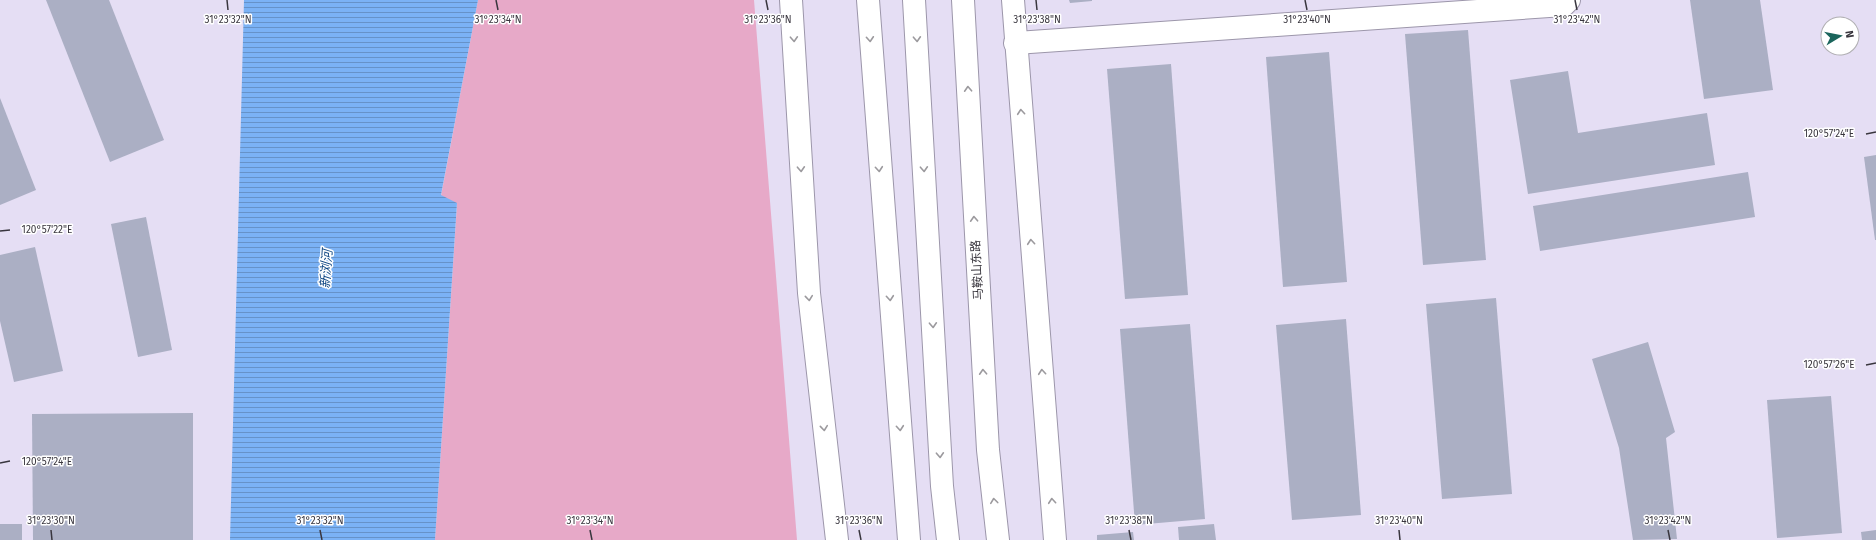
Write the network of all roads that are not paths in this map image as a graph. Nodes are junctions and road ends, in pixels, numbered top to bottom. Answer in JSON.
{"nodes":[{"id":1,"x":792,"y":0,"type":"edge"},
{"id":2,"x":868,"y":0,"type":"edge"},
{"id":3,"x":914,"y":0,"type":"edge"},
{"id":4,"x":963,"y":0,"type":"edge"},
{"id":5,"x":1013,"y":0,"type":"edge"},
{"id":6,"x":1569,"y":0,"type":"edge"},
{"id":7,"x":1015,"y":43,"type":"junction"},
{"id":8,"x":837,"y":540,"type":"edge"},
{"id":9,"x":909,"y":540,"type":"edge"},
{"id":10,"x":948,"y":540,"type":"edge"},
{"id":11,"x":998,"y":540,"type":"edge"},
{"id":12,"x":1055,"y":540,"type":"edge"}],
"edges":[{"from":1,"to":8,"type":"main road","one_way":true},
{"from":2,"to":9,"type":"main road","one_way":true},
{"from":3,"to":10,"type":"main road","one_way":true},
{"from":11,"to":4,"type":"main road","name":"马鞍山东路","one_way":true},
{"from":5,"to":7,"type":"main road"},
{"from":6,"to":7,"type":"main road"},
{"from":12,"to":7,"type":"main road","one_way":true}]}
